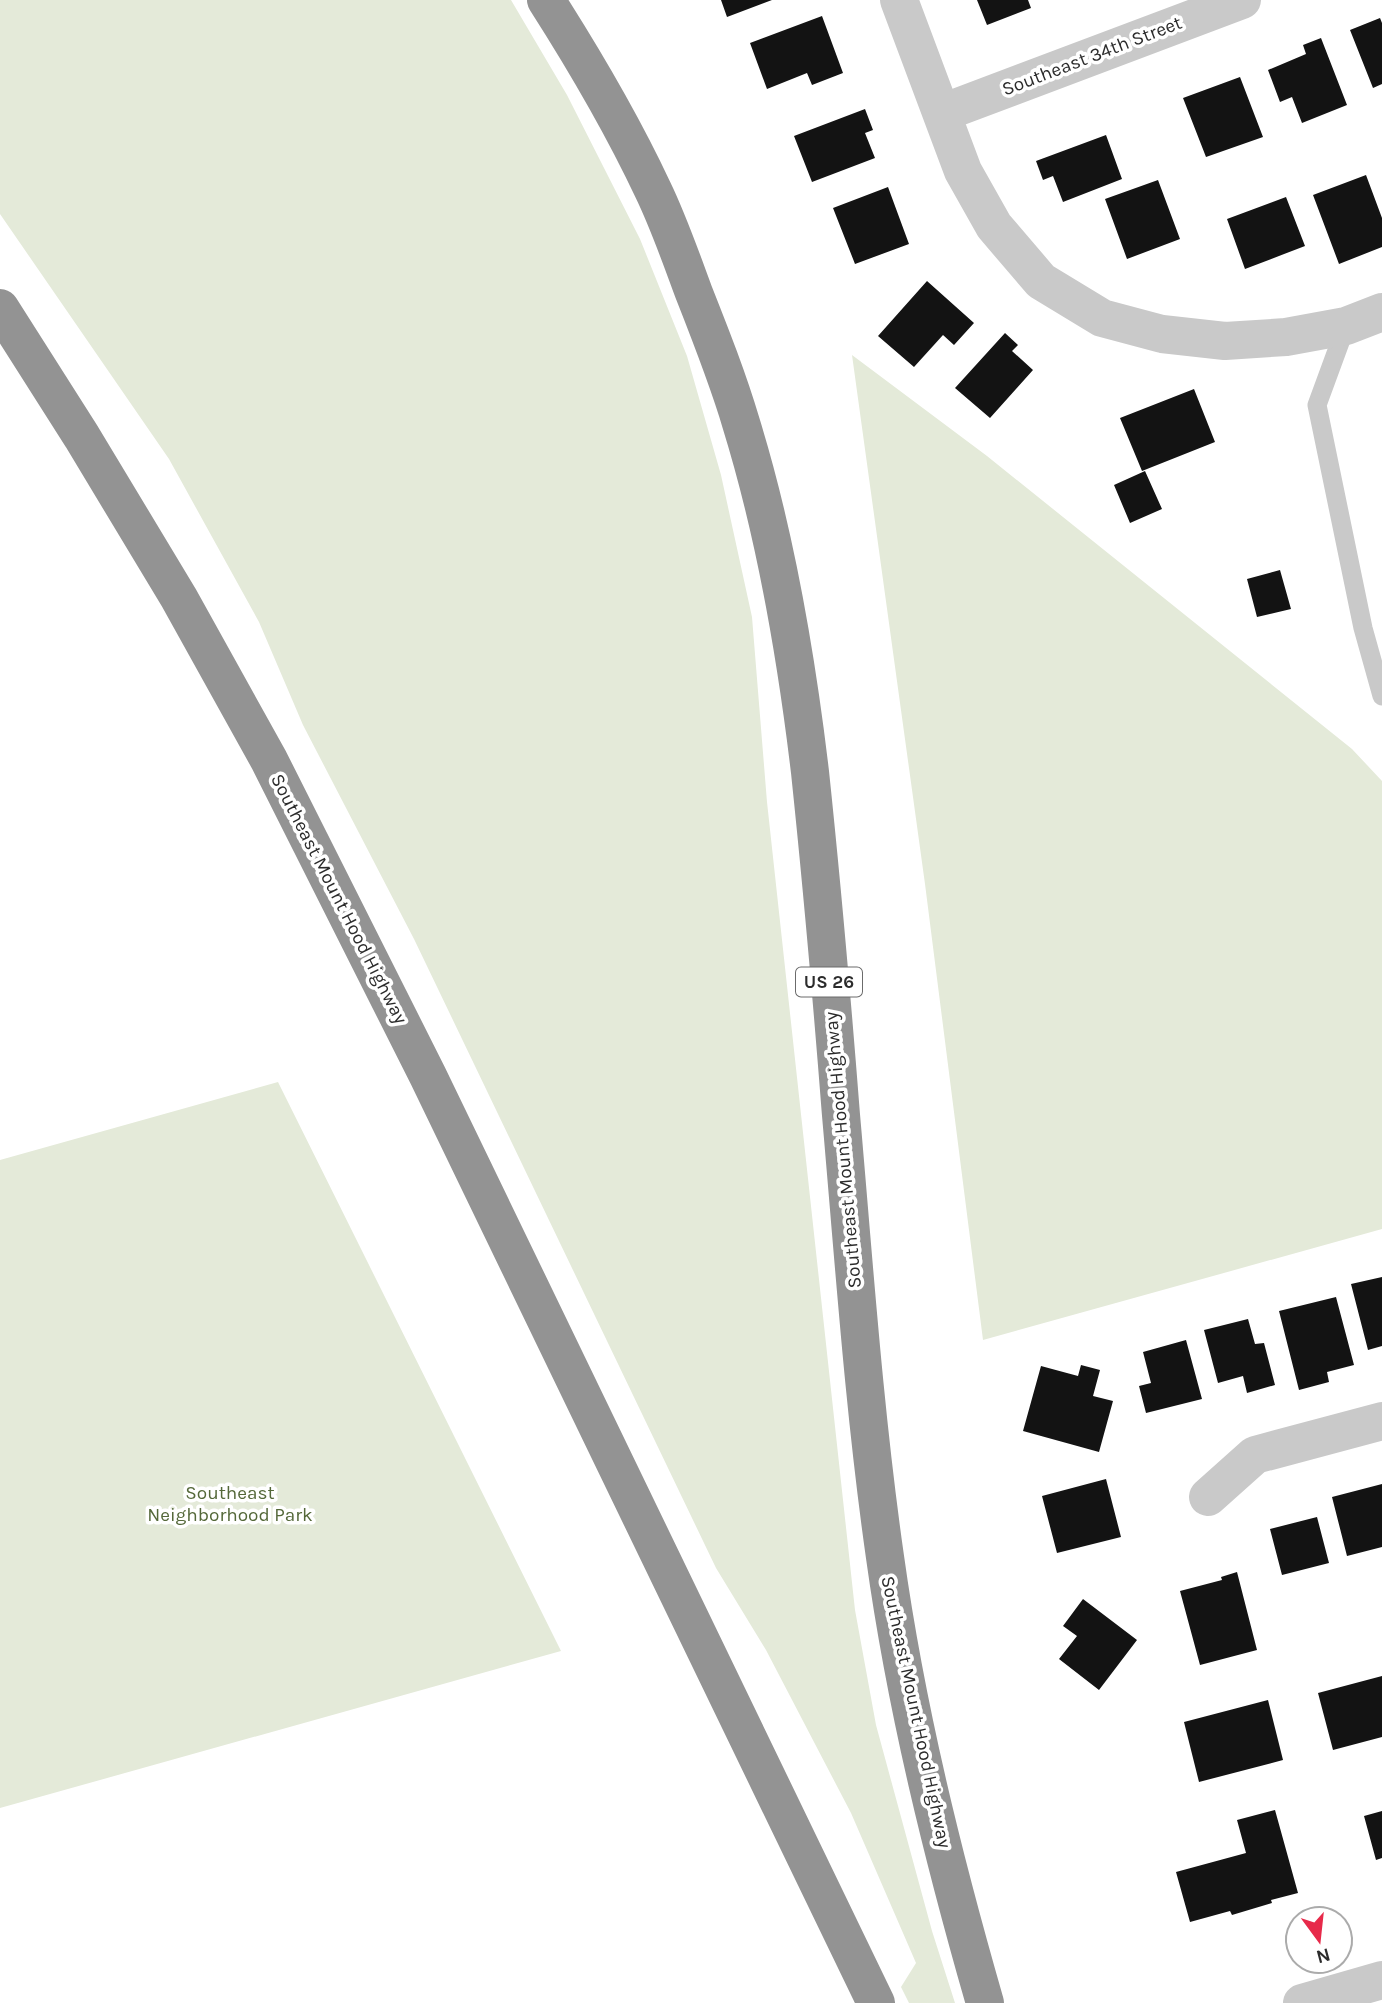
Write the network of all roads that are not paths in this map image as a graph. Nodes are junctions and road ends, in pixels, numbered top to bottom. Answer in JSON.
{"nodes":[{"id":1,"x":546,"y":0,"type":"edge"},
{"id":2,"x":899,"y":0,"type":"edge"},
{"id":3,"x":1242,"y":0,"type":"edge"},
{"id":4,"x":942,"y":113,"type":"junction"},
{"id":5,"x":0,"y":308,"type":"edge"},
{"id":6,"x":1382,"y":312,"type":"edge"},
{"id":7,"x":1346,"y":326,"type":"junction"},
{"id":8,"x":1382,"y":696,"type":"edge"},
{"id":9,"x":1382,"y":1421,"type":"edge"},
{"id":10,"x":1208,"y":1497,"type":"dead end"},
{"id":11,"x":1382,"y":1980,"type":"edge"},
{"id":12,"x":876,"y":2003,"type":"edge"},
{"id":13,"x":985,"y":2003,"type":"edge"},
{"id":14,"x":1302,"y":2003,"type":"edge"}],
"edges":[{"from":1,"to":13,"type":"highway","name":"Southeast Mount Hood Highway","number":"US 26"},
{"from":2,"to":4,"type":"street"},
{"from":3,"to":4,"type":"street","name":"Southeast 34th Street"},
{"from":4,"to":7,"type":"street"},
{"from":5,"to":12,"type":"highway","name":"Southeast Mount Hood Highway"},
{"from":6,"to":7,"type":"street"},
{"from":7,"to":8,"type":"lane"},
{"from":9,"to":10,"type":"street"},
{"from":11,"to":14,"type":"street"}]}
